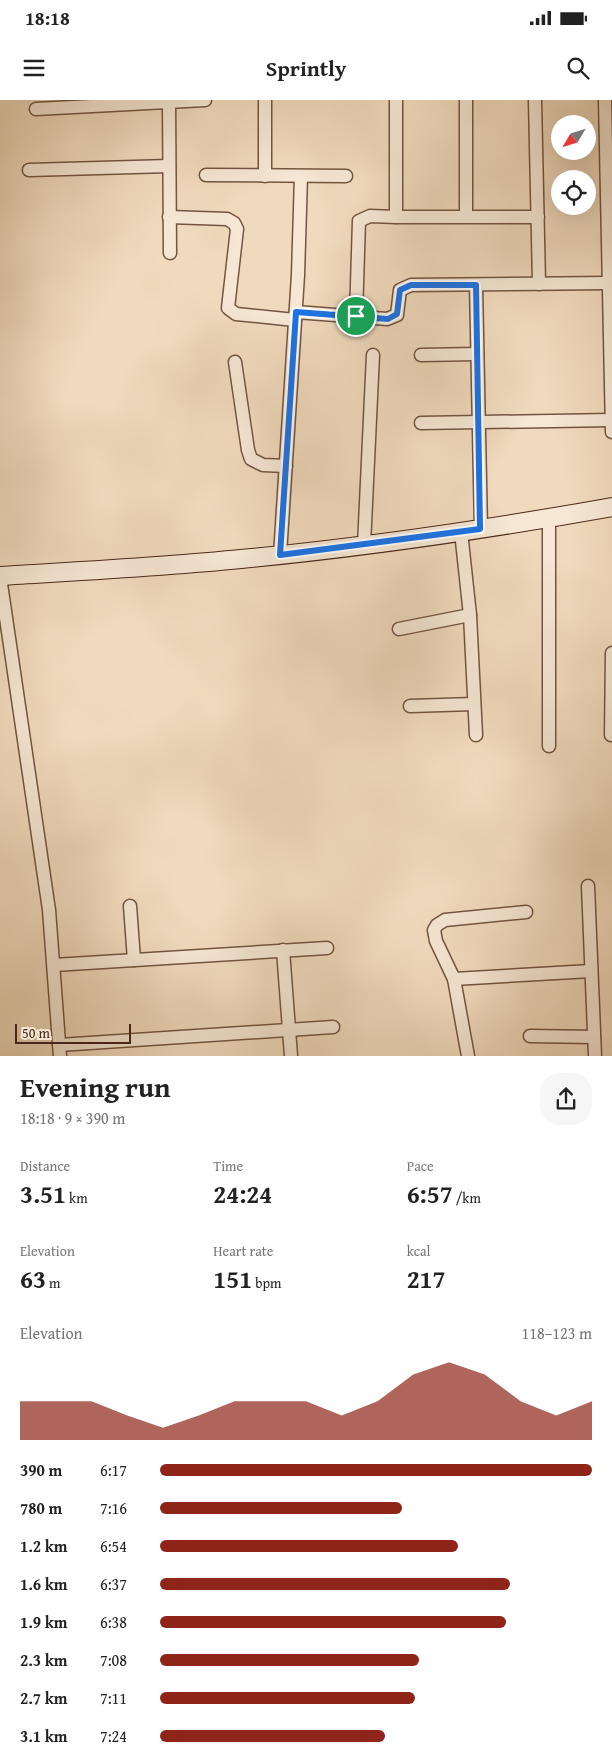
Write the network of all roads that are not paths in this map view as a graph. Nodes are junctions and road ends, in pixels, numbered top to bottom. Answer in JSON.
{"nodes":[{"id":1,"x":205,"y":100,"type":"edge"},
{"id":2,"x":265,"y":100,"type":"edge"},
{"id":3,"x":396,"y":100,"type":"edge"},
{"id":4,"x":466,"y":100,"type":"edge"},
{"id":5,"x":535,"y":100,"type":"edge"},
{"id":6,"x":605,"y":100,"type":"edge"},
{"id":7,"x":168,"y":101,"type":"edge"},
{"id":8,"x":36,"y":109,"type":"dead end"},
{"id":9,"x":169,"y":166,"type":"junction"},
{"id":10,"x":29,"y":170,"type":"dead end"},
{"id":11,"x":206,"y":175,"type":"dead end"},
{"id":12,"x":265,"y":176,"type":"junction"},
{"id":13,"x":301,"y":176,"type":"junction"},
{"id":14,"x":346,"y":176,"type":"dead end"},
{"id":15,"x":169,"y":216,"type":"junction"},
{"id":16,"x":466,"y":216,"type":"junction"},
{"id":17,"x":396,"y":217,"type":"junction"},
{"id":18,"x":538,"y":217,"type":"junction"},
{"id":19,"x":170,"y":253,"type":"dead end"},
{"id":20,"x":609,"y":283,"type":"junction"},
{"id":21,"x":539,"y":284,"type":"junction"},
{"id":22,"x":476,"y":285,"type":"junction"},
{"id":23,"x":295,"y":316,"type":"junction"},
{"id":24,"x":356,"y":316,"type":"junction"},
{"id":25,"x":373,"y":354,"type":"dead end"},
{"id":26,"x":477,"y":354,"type":"junction"},
{"id":27,"x":421,"y":355,"type":"dead end"},
{"id":28,"x":235,"y":362,"type":"dead end"},
{"id":29,"x":612,"y":420,"type":"edge"},
{"id":30,"x":479,"y":422,"type":"junction"},
{"id":31,"x":421,"y":423,"type":"dead end"},
{"id":32,"x":612,"y":432,"type":"edge"},
{"id":33,"x":286,"y":466,"type":"junction"},
{"id":34,"x":612,"y":507,"type":"edge"},
{"id":35,"x":549,"y":518,"type":"junction"},
{"id":36,"x":480,"y":529,"type":"junction"},
{"id":37,"x":460,"y":532,"type":"junction"},
{"id":38,"x":364,"y":545,"type":"junction"},
{"id":39,"x":280,"y":555,"type":"junction"},
{"id":40,"x":0,"y":576,"type":"edge"},
{"id":41,"x":470,"y":615,"type":"junction"},
{"id":42,"x":399,"y":629,"type":"dead end"},
{"id":43,"x":6,"y":652,"type":"edge"},
{"id":44,"x":612,"y":653,"type":"edge"},
{"id":45,"x":474,"y":704,"type":"junction"},
{"id":46,"x":410,"y":706,"type":"dead end"},
{"id":47,"x":476,"y":735,"type":"dead end"},
{"id":48,"x":611,"y":735,"type":"edge"},
{"id":49,"x":549,"y":746,"type":"dead end"},
{"id":50,"x":588,"y":886,"type":"dead end"},
{"id":51,"x":130,"y":906,"type":"dead end"},
{"id":52,"x":526,"y":912,"type":"dead end"},
{"id":53,"x":327,"y":948,"type":"dead end"},
{"id":54,"x":283,"y":950,"type":"junction"},
{"id":55,"x":134,"y":960,"type":"junction"},
{"id":56,"x":54,"y":965,"type":"junction"},
{"id":57,"x":591,"y":971,"type":"junction"},
{"id":58,"x":454,"y":979,"type":"junction"},
{"id":59,"x":333,"y":1027,"type":"dead end"},
{"id":60,"x":289,"y":1030,"type":"junction"},
{"id":61,"x":530,"y":1036,"type":"dead end"},
{"id":62,"x":594,"y":1037,"type":"junction"},
{"id":63,"x":60,"y":1051,"type":"edge"},
{"id":64,"x":291,"y":1056,"type":"edge"},
{"id":65,"x":468,"y":1056,"type":"edge"},
{"id":66,"x":595,"y":1056,"type":"edge"}],
"edges":[{"from":1,"to":7,"type":"street"},
{"from":2,"to":12,"type":"street"},
{"from":3,"to":17,"type":"street"},
{"from":4,"to":16,"type":"street"},
{"from":5,"to":18,"type":"street"},
{"from":6,"to":20,"type":"street"},
{"from":7,"to":8,"type":"street"},
{"from":7,"to":9,"type":"street"},
{"from":9,"to":10,"type":"street"},
{"from":9,"to":15,"type":"street"},
{"from":11,"to":12,"type":"street"},
{"from":12,"to":13,"type":"street"},
{"from":13,"to":14,"type":"street"},
{"from":13,"to":23,"type":"street"},
{"from":15,"to":19,"type":"street"},
{"from":15,"to":23,"type":"street"},
{"from":16,"to":17,"type":"street"},
{"from":16,"to":18,"type":"street"},
{"from":17,"to":24,"type":"street"},
{"from":18,"to":21,"type":"street"},
{"from":20,"to":21,"type":"street"},
{"from":20,"to":29,"type":"street"},
{"from":21,"to":22,"type":"street"},
{"from":22,"to":24,"type":"street"},
{"from":22,"to":26,"type":"street"},
{"from":23,"to":24,"type":"street"},
{"from":23,"to":33,"type":"street"},
{"from":25,"to":38,"type":"street"},
{"from":26,"to":27,"type":"street"},
{"from":26,"to":30,"type":"street"},
{"from":28,"to":33,"type":"street"},
{"from":29,"to":30,"type":"street"},
{"from":29,"to":32,"type":"street"},
{"from":30,"to":31,"type":"street"},
{"from":30,"to":36,"type":"street"},
{"from":33,"to":39,"type":"street"},
{"from":34,"to":35,"type":"street"},
{"from":35,"to":36,"type":"street"},
{"from":35,"to":49,"type":"street"},
{"from":36,"to":37,"type":"street"},
{"from":37,"to":38,"type":"street"},
{"from":37,"to":41,"type":"street"},
{"from":38,"to":39,"type":"street"},
{"from":39,"to":40,"type":"street"},
{"from":40,"to":43,"type":"street"},
{"from":41,"to":42,"type":"street"},
{"from":41,"to":45,"type":"street"},
{"from":43,"to":56,"type":"street"},
{"from":44,"to":48,"type":"street"},
{"from":45,"to":46,"type":"street"},
{"from":45,"to":47,"type":"street"},
{"from":50,"to":57,"type":"street"},
{"from":51,"to":55,"type":"street"},
{"from":52,"to":58,"type":"street"},
{"from":53,"to":54,"type":"street"},
{"from":54,"to":55,"type":"street"},
{"from":54,"to":60,"type":"street"},
{"from":55,"to":56,"type":"street"},
{"from":56,"to":63,"type":"street"},
{"from":57,"to":58,"type":"street"},
{"from":57,"to":62,"type":"street"},
{"from":58,"to":65,"type":"street"},
{"from":59,"to":60,"type":"street"},
{"from":60,"to":63,"type":"street"},
{"from":60,"to":64,"type":"street"},
{"from":61,"to":62,"type":"street"},
{"from":62,"to":66,"type":"street"}]}
